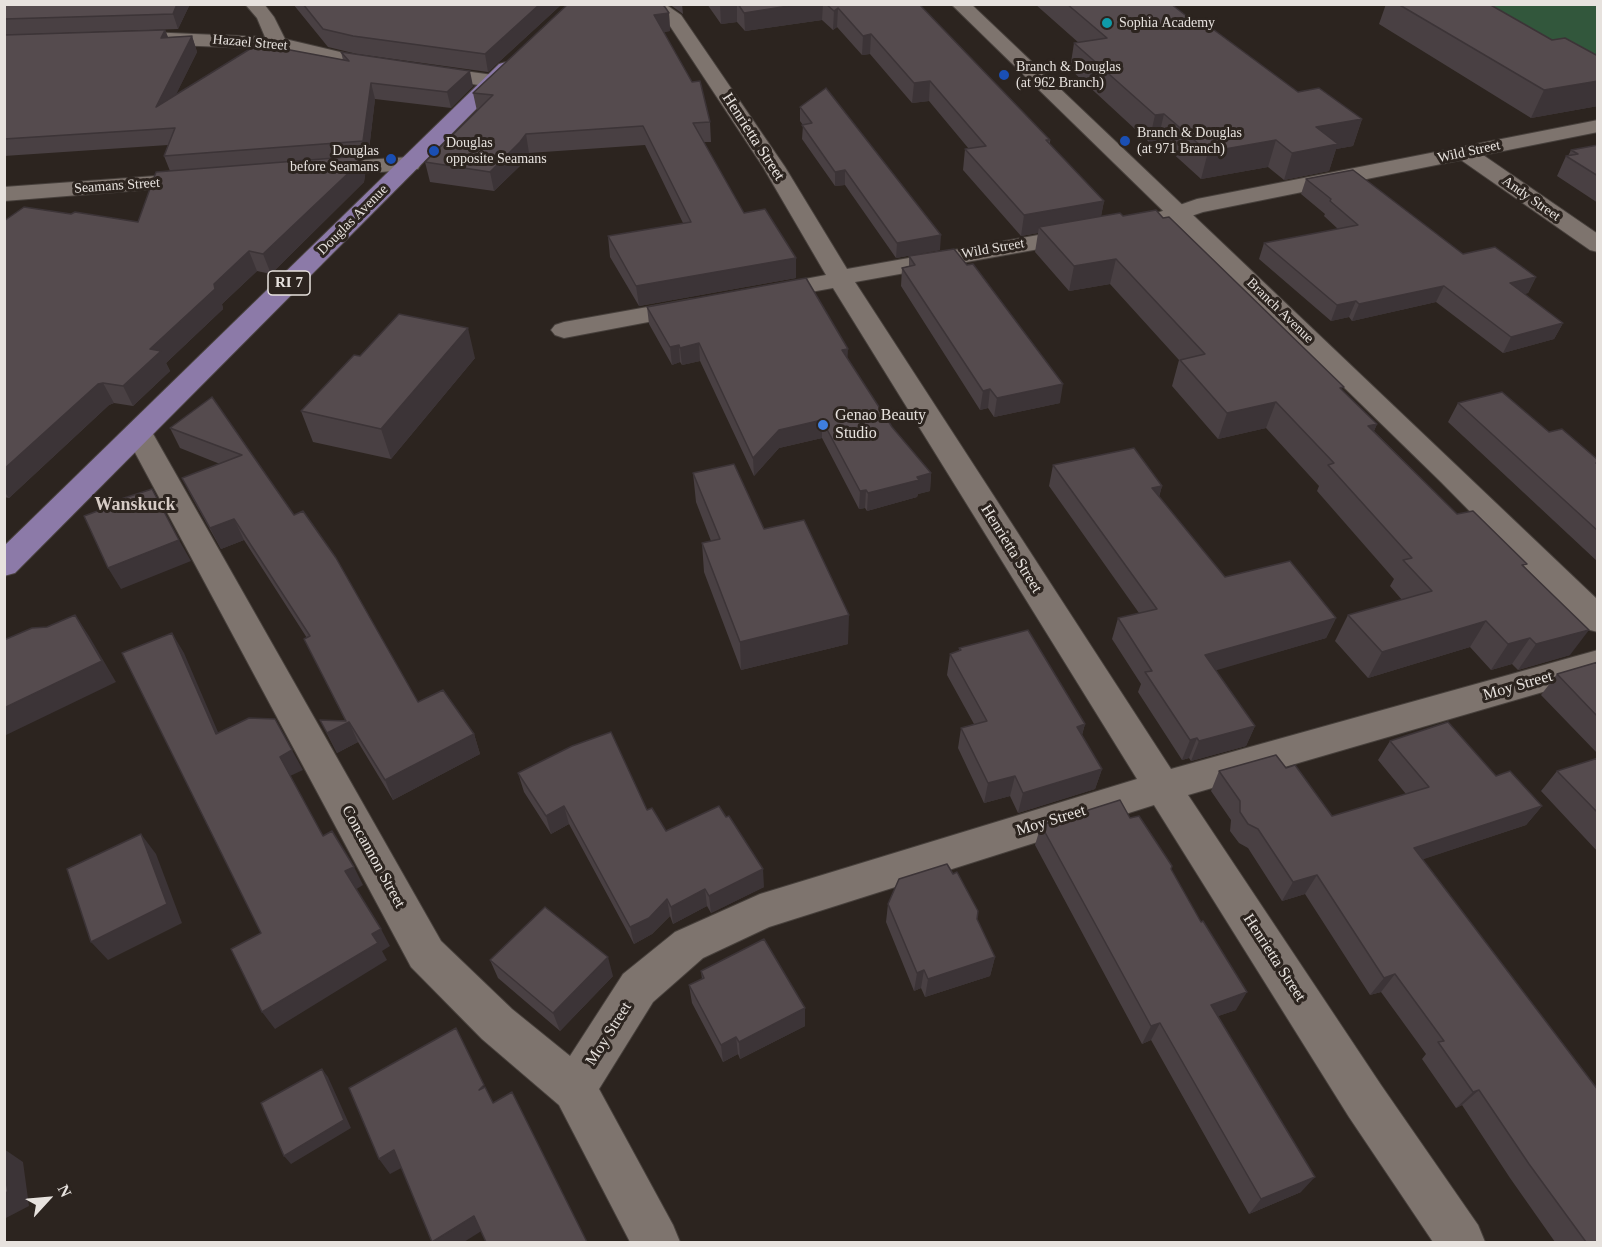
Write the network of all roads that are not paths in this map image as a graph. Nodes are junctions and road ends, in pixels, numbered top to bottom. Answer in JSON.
{"nodes":[{"id":1,"x":254,"y":4,"type":"edge"},
{"id":2,"x":652,"y":4,"type":"edge"},
{"id":3,"x":960,"y":4,"type":"edge"},
{"id":4,"x":123,"y":39,"type":"edge"},
{"id":5,"x":277,"y":43,"type":"junction"},
{"id":6,"x":524,"y":51,"type":"edge"},
{"id":7,"x":493,"y":81,"type":"junction"},
{"id":8,"x":1598,"y":126,"type":"edge"},
{"id":9,"x":1465,"y":153,"type":"junction"},
{"id":10,"x":410,"y":164,"type":"junction"},
{"id":11,"x":296,"y":172,"type":"edge"},
{"id":12,"x":217,"y":178,"type":"edge"},
{"id":13,"x":65,"y":190,"type":"junction"},
{"id":14,"x":4,"y":194,"type":"edge"},
{"id":15,"x":1178,"y":213,"type":"junction"},
{"id":16,"x":30,"y":216,"type":"edge"},
{"id":17,"x":1598,"y":245,"type":"edge"},
{"id":18,"x":842,"y":278,"type":"junction"},
{"id":19,"x":750,"y":296,"type":"edge"},
{"id":20,"x":715,"y":303,"type":"edge"},
{"id":21,"x":564,"y":330,"type":"dead end"},
{"id":22,"x":138,"y":432,"type":"junction"},
{"id":23,"x":4,"y":565,"type":"edge"},
{"id":24,"x":1598,"y":620,"type":"edge"},
{"id":25,"x":1598,"y":663,"type":"edge"},
{"id":26,"x":1162,"y":787,"type":"junction"},
{"id":27,"x":575,"y":1089,"type":"junction"},
{"id":28,"x":656,"y":1242,"type":"edge"},
{"id":29,"x":1461,"y":1242,"type":"edge"}],
"edges":[{"from":1,"to":5,"type":"street"},
{"from":2,"to":18,"type":"street","name":"Henrietta Street"},
{"from":3,"to":15,"type":"street","name":"Branch Avenue"},
{"from":4,"to":5,"type":"street","name":"Hazael Street"},
{"from":5,"to":7,"type":"street","name":"Hazael Street"},
{"from":6,"to":7,"type":"main road","name":"Douglas Avenue","number":"RI 7"},
{"from":7,"to":10,"type":"main road","name":"Douglas Avenue","number":"RI 7"},
{"from":8,"to":9,"type":"street","name":"Wild Street"},
{"from":9,"to":15,"type":"street","name":"Wild Street"},
{"from":9,"to":17,"type":"street","name":"Andy Street"},
{"from":10,"to":11,"type":"street"},
{"from":10,"to":22,"type":"main road","name":"Douglas Avenue","number":"RI 7"},
{"from":12,"to":13,"type":"street","name":"Seamans Street"},
{"from":13,"to":14,"type":"street","name":"Seamans Street"},
{"from":13,"to":16,"type":"street"},
{"from":15,"to":18,"type":"street","name":"Wild Street"},
{"from":15,"to":24,"type":"street","name":"Branch Avenue"},
{"from":18,"to":19,"type":"street","name":"Wild Street"},
{"from":18,"to":26,"type":"street","name":"Henrietta Street"},
{"from":20,"to":21,"type":"street"},
{"from":22,"to":23,"type":"main road","name":"Douglas Avenue","number":"RI 7"},
{"from":22,"to":27,"type":"street","name":"Concannon Street"},
{"from":25,"to":26,"type":"street","name":"Moy Street"},
{"from":26,"to":27,"type":"street","name":"Moy Street"},
{"from":26,"to":29,"type":"street","name":"Henrietta Street"},
{"from":27,"to":28,"type":"street","name":"Concannon Street"}]}
